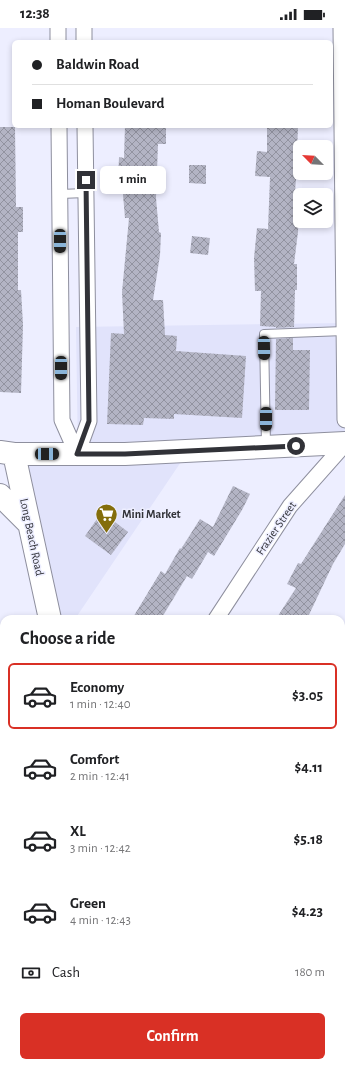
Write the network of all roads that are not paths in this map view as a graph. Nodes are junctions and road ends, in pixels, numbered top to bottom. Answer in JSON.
{"nodes":[{"id":1,"x":58,"y":28,"type":"edge"},
{"id":2,"x":84,"y":28,"type":"edge"},
{"id":3,"x":341,"y":28,"type":"edge"},
{"id":4,"x":58,"y":40,"type":"edge"},
{"id":5,"x":84,"y":40,"type":"edge"},
{"id":6,"x":59,"y":128,"type":"edge"},
{"id":7,"x":85,"y":128,"type":"edge"},
{"id":8,"x":86,"y":193,"type":"junction"},
{"id":9,"x":60,"y":194,"type":"junction"},
{"id":10,"x":344,"y":331,"type":"edge"},
{"id":11,"x":345,"y":384,"type":"edge"},
{"id":12,"x":345,"y":420,"type":"edge"},
{"id":13,"x":345,"y":443,"type":"edge"},
{"id":14,"x":266,"y":447,"type":"junction"},
{"id":15,"x":7,"y":453,"type":"edge"},
{"id":16,"x":77,"y":454,"type":"junction"},
{"id":17,"x":0,"y":495,"type":"edge"},
{"id":18,"x":29,"y":524,"type":"junction"},
{"id":19,"x":49,"y":615,"type":"edge"},
{"id":20,"x":219,"y":615,"type":"edge"}],
"edges":[{"from":1,"to":4,"type":"street"},
{"from":2,"to":5,"type":"street"},
{"from":3,"to":10,"type":"street"},
{"from":6,"to":9,"type":"street"},
{"from":7,"to":8,"type":"street"},
{"from":8,"to":9,"type":"lane"},
{"from":8,"to":16,"type":"street"},
{"from":9,"to":16,"type":"street"},
{"from":10,"to":11,"type":"street"},
{"from":10,"to":14,"type":"lane"},
{"from":11,"to":12,"type":"street"},
{"from":13,"to":14,"type":"main road"},
{"from":13,"to":20,"type":"street","name":"Frazier Street"},
{"from":14,"to":16,"type":"main road"},
{"from":15,"to":16,"type":"main road"},
{"from":15,"to":18,"type":"main road","name":"Long Beach Road"},
{"from":17,"to":18,"type":"main road"},
{"from":18,"to":19,"type":"main road","name":"Long Beach Road"}]}
